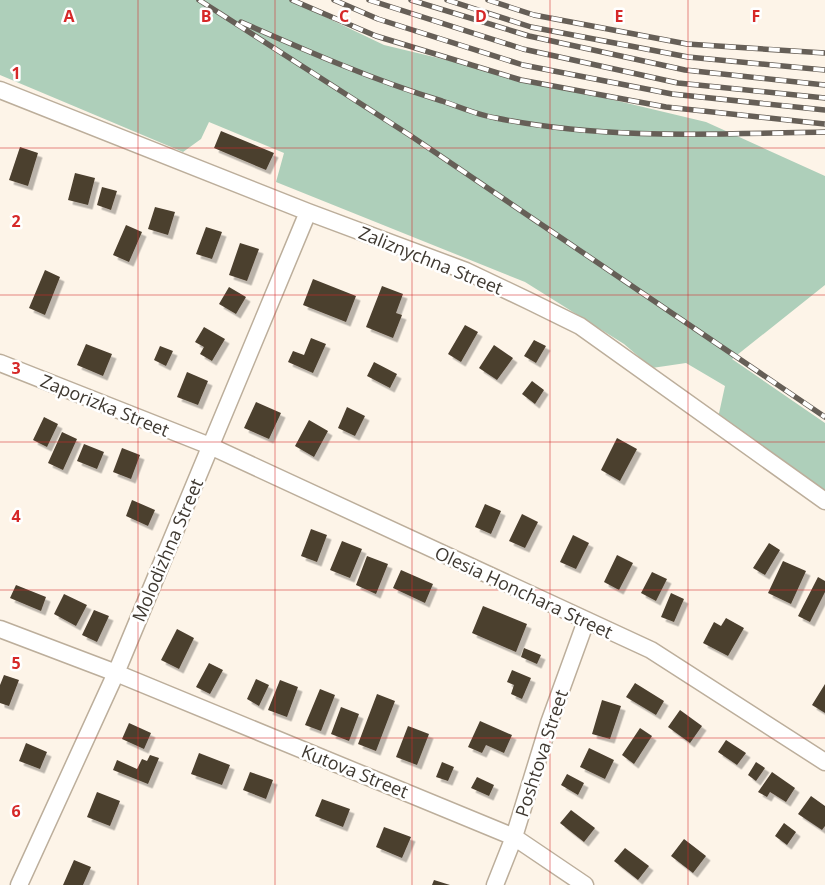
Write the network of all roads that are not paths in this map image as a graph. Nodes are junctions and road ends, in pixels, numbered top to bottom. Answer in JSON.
{"nodes":[{"id":1,"x":0,"y":90,"type":"edge"},
{"id":2,"x":308,"y":212,"type":"junction"},
{"id":3,"x":0,"y":363,"type":"edge"},
{"id":4,"x":210,"y":446,"type":"junction"},
{"id":5,"x":825,"y":501,"type":"edge"},
{"id":6,"x":586,"y":620,"type":"junction"},
{"id":7,"x":0,"y":629,"type":"edge"},
{"id":8,"x":116,"y":673,"type":"junction"},
{"id":9,"x":825,"y":762,"type":"edge"},
{"id":10,"x":514,"y":837,"type":"junction"},
{"id":11,"x":19,"y":885,"type":"edge"},
{"id":12,"x":495,"y":885,"type":"edge"},
{"id":13,"x":586,"y":885,"type":"edge"}],
"edges":[{"from":1,"to":2,"type":"street","name":"Zaliznychna Street"},
{"from":2,"to":4,"type":"street","name":"Molodizhna Street"},
{"from":2,"to":5,"type":"street","name":"Zaliznychna Street"},
{"from":3,"to":4,"type":"street","name":"Zaporizka Street"},
{"from":4,"to":6,"type":"street","name":"Olesia Honchara Street"},
{"from":4,"to":8,"type":"street","name":"Molodizhna Street"},
{"from":6,"to":9,"type":"street","name":"Olesia Honchara Street"},
{"from":6,"to":10,"type":"street","name":"Poshtova Street"},
{"from":7,"to":8,"type":"street","name":"Kutova Street"},
{"from":8,"to":10,"type":"street","name":"Kutova Street"},
{"from":8,"to":11,"type":"street","name":"Molodizhna Street"},
{"from":10,"to":12,"type":"street","name":"Poshtova Street"},
{"from":10,"to":13,"type":"street","name":"Kutova Street"}]}
